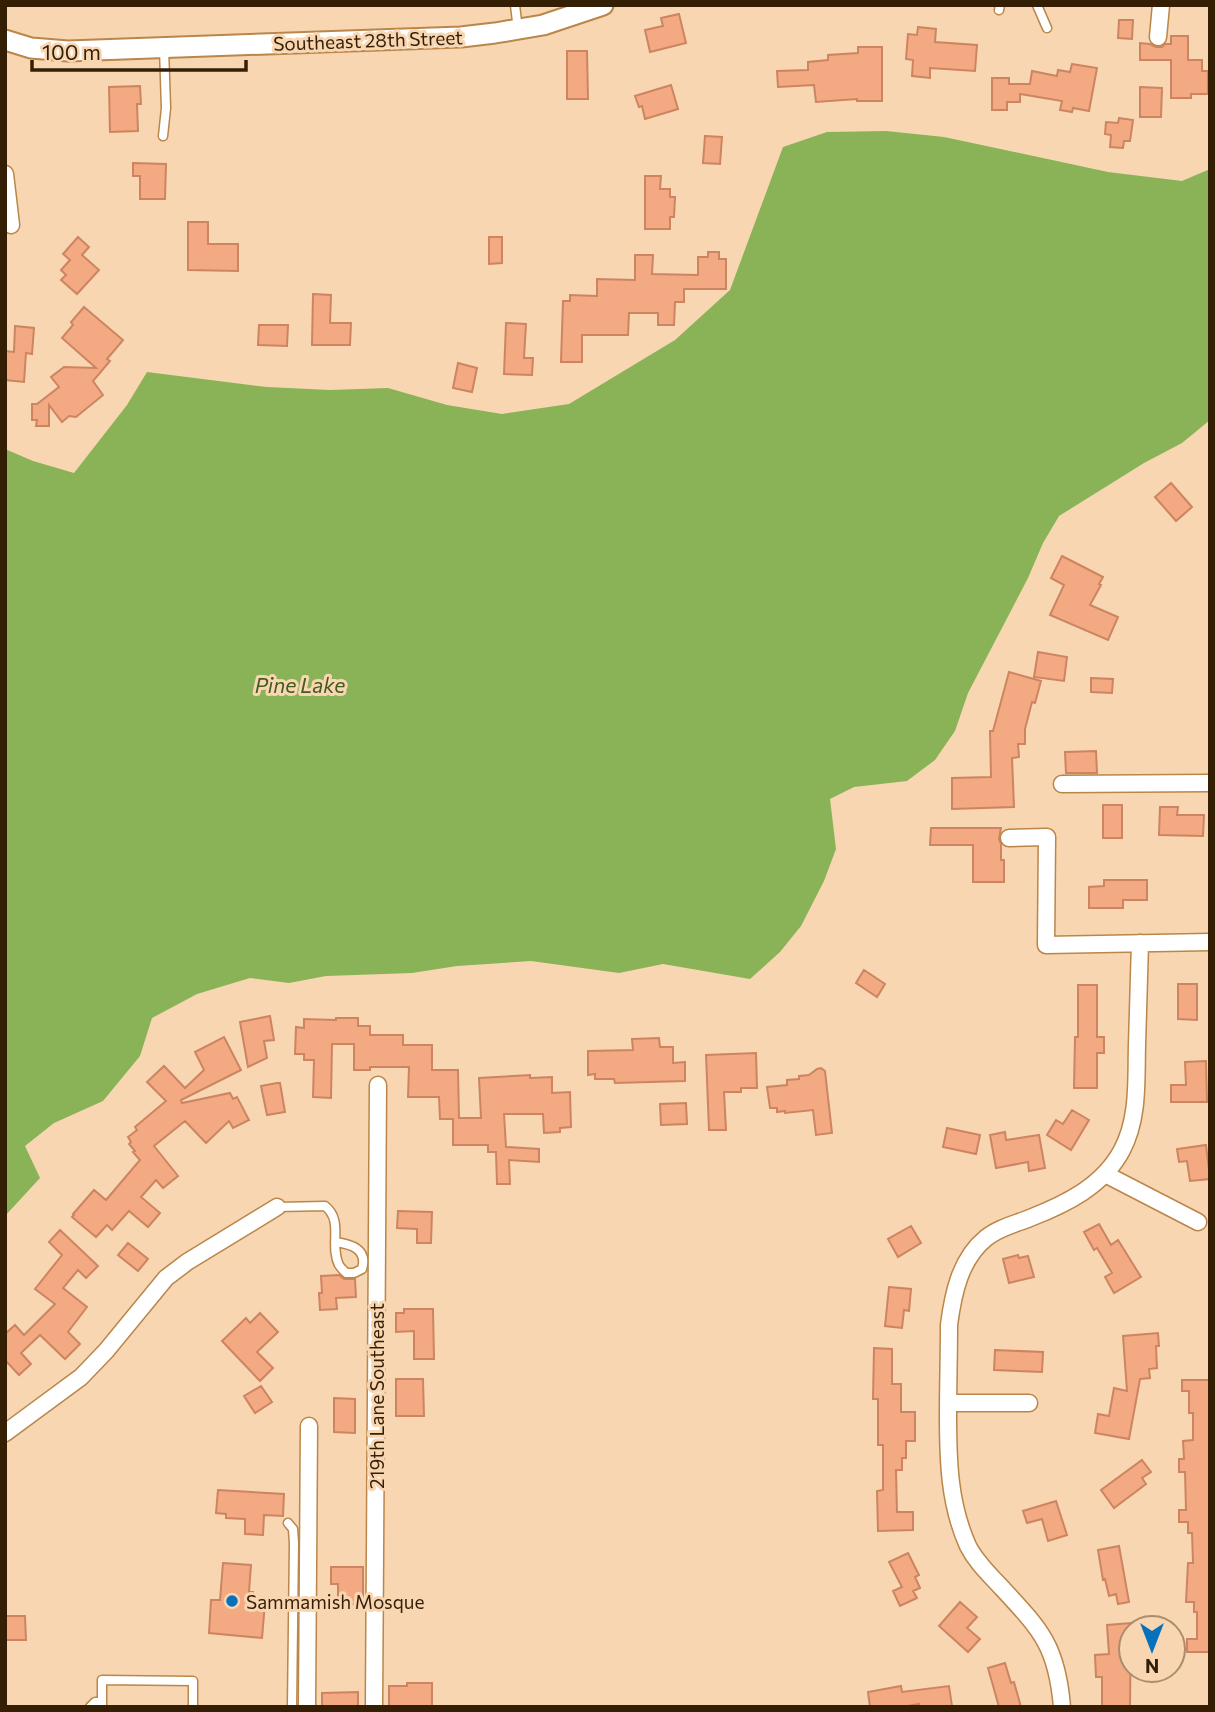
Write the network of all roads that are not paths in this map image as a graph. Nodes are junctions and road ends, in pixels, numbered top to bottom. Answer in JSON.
{"nodes":[{"id":1,"x":515,"y":5,"type":"edge"},
{"id":2,"x":603,"y":5,"type":"edge"},
{"id":3,"x":1037,"y":5,"type":"edge"},
{"id":4,"x":1161,"y":5,"type":"edge"},
{"id":5,"x":1047,"y":29,"type":"dead end"},
{"id":6,"x":518,"y":30,"type":"junction"},
{"id":7,"x":1158,"y":37,"type":"dead end"},
{"id":8,"x":5,"y":40,"type":"edge"},
{"id":9,"x":164,"y":48,"type":"junction"},
{"id":10,"x":163,"y":136,"type":"dead end"},
{"id":11,"x":5,"y":174,"type":"edge"},
{"id":12,"x":11,"y":225,"type":"dead end"},
{"id":13,"x":1210,"y":783,"type":"edge"},
{"id":14,"x":1062,"y":784,"type":"dead end"},
{"id":15,"x":1009,"y":838,"type":"dead end"},
{"id":16,"x":1210,"y":942,"type":"edge"},
{"id":17,"x":1140,"y":943,"type":"junction"},
{"id":18,"x":378,"y":1085,"type":"dead end"},
{"id":19,"x":1105,"y":1174,"type":"junction"},
{"id":20,"x":278,"y":1207,"type":"joint"},
{"id":21,"x":1198,"y":1222,"type":"dead end"},
{"id":22,"x":335,"y":1242,"type":"dead end"},
{"id":23,"x":948,"y":1403,"type":"junction"},
{"id":24,"x":1030,"y":1403,"type":"dead end"},
{"id":25,"x":309,"y":1426,"type":"dead end"},
{"id":26,"x":5,"y":1433,"type":"edge"},
{"id":27,"x":288,"y":1523,"type":"dead end"},
{"id":28,"x":102,"y":1704,"type":"edge"},
{"id":29,"x":90,"y":1707,"type":"edge"},
{"id":30,"x":193,"y":1707,"type":"edge"},
{"id":31,"x":292,"y":1707,"type":"edge"},
{"id":32,"x":307,"y":1707,"type":"edge"},
{"id":33,"x":374,"y":1707,"type":"edge"},
{"id":34,"x":1062,"y":1707,"type":"edge"}],
"edges":[{"from":1,"to":6,"type":"lane"},
{"from":2,"to":6,"type":"street","name":"Southeast 28th Street"},
{"from":3,"to":5,"type":"lane"},
{"from":4,"to":7,"type":"street"},
{"from":6,"to":9,"type":"street","name":"Southeast 28th Street"},
{"from":8,"to":9,"type":"street","name":"Southeast 28th Street"},
{"from":9,"to":10,"type":"lane"},
{"from":11,"to":12,"type":"street"},
{"from":13,"to":14,"type":"street"},
{"from":15,"to":17,"type":"street"},
{"from":16,"to":17,"type":"street"},
{"from":17,"to":19,"type":"street"},
{"from":18,"to":33,"type":"street","name":"219th Lane Southeast"},
{"from":19,"to":21,"type":"street"},
{"from":19,"to":23,"type":"street"},
{"from":20,"to":22,"type":"lane"},
{"from":20,"to":26,"type":"street"},
{"from":23,"to":24,"type":"street"},
{"from":23,"to":34,"type":"street"},
{"from":25,"to":32,"type":"street"},
{"from":27,"to":31,"type":"lane"},
{"from":28,"to":29,"type":"lane"},
{"from":28,"to":30,"type":"lane"}]}
